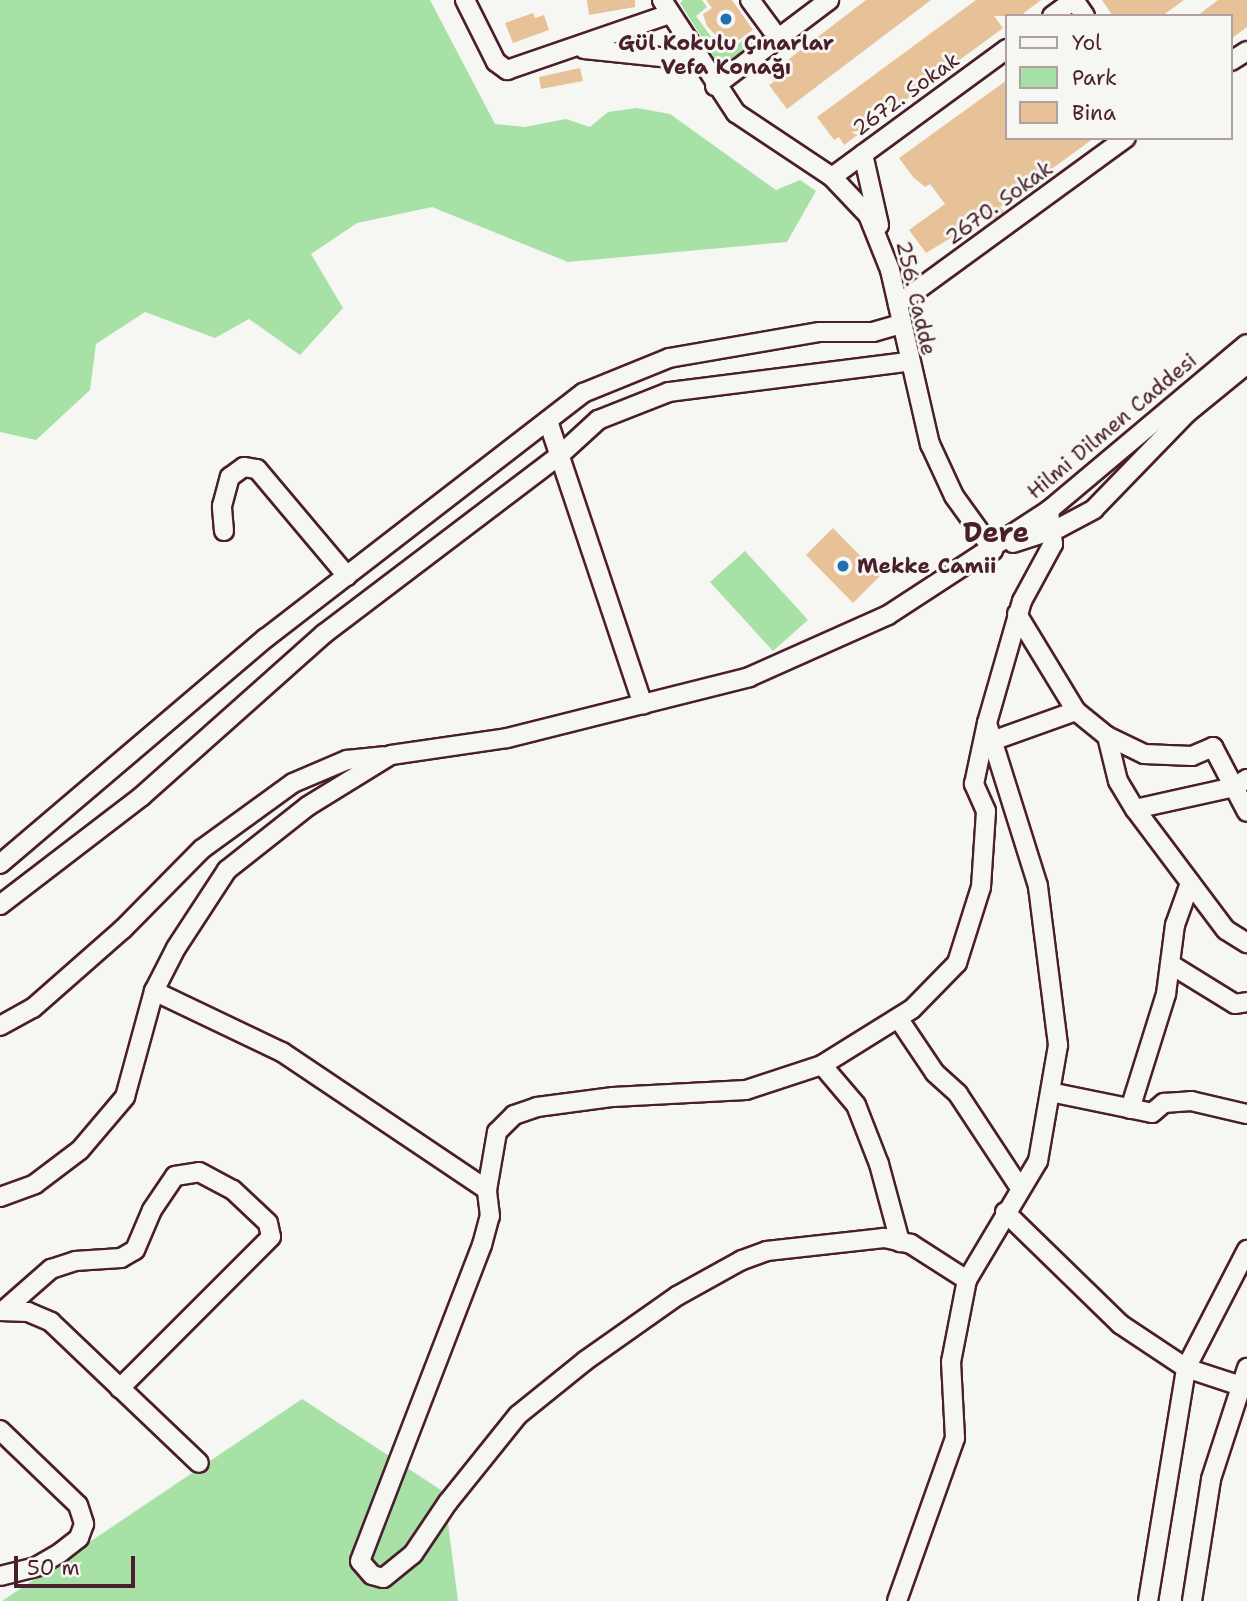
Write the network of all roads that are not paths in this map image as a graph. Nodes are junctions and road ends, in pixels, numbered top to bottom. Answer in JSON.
{"nodes":[{"id":1,"x":465,"y":0,"type":"edge"},
{"id":2,"x":750,"y":0,"type":"edge"},
{"id":3,"x":829,"y":0,"type":"edge"},
{"id":4,"x":1074,"y":0,"type":"edge"},
{"id":5,"x":666,"y":7,"type":"edge"},
{"id":6,"x":1055,"y":14,"type":"edge"},
{"id":7,"x":778,"y":38,"type":"junction"},
{"id":8,"x":573,"y":48,"type":"junction"},
{"id":9,"x":1006,"y":50,"type":"edge"},
{"id":10,"x":699,"y":61,"type":"junction"},
{"id":11,"x":715,"y":86,"type":"junction"},
{"id":12,"x":1123,"y":140,"type":"edge"},
{"id":13,"x":863,"y":154,"type":"junction"},
{"id":14,"x":832,"y":177,"type":"junction"},
{"id":15,"x":884,"y":248,"type":"junction"},
{"id":16,"x":898,"y":304,"type":"junction"},
{"id":17,"x":901,"y":324,"type":"junction"},
{"id":18,"x":1247,"y":344,"type":"edge"},
{"id":19,"x":908,"y":362,"type":"junction"},
{"id":20,"x":1247,"y":364,"type":"edge"},
{"id":21,"x":1173,"y":415,"type":"junction"},
{"id":22,"x":548,"y":421,"type":"junction"},
{"id":23,"x":559,"y":455,"type":"junction"},
{"id":24,"x":1049,"y":510,"type":"junction"},
{"id":25,"x":1054,"y":530,"type":"junction"},
{"id":26,"x":224,"y":531,"type":"dead end"},
{"id":27,"x":993,"y":550,"type":"junction"},
{"id":28,"x":347,"y":576,"type":"junction"},
{"id":29,"x":1017,"y":614,"type":"junction"},
{"id":30,"x":643,"y":705,"type":"junction"},
{"id":31,"x":1076,"y":710,"type":"junction"},
{"id":32,"x":989,"y":732,"type":"junction"},
{"id":33,"x":1107,"y":736,"type":"junction"},
{"id":34,"x":391,"y":755,"type":"junction"},
{"id":35,"x":1240,"y":783,"type":"edge"},
{"id":36,"x":1135,"y":809,"type":"junction"},
{"id":37,"x":1247,"y":812,"type":"edge"},
{"id":38,"x":0,"y":864,"type":"edge"},
{"id":39,"x":1190,"y":883,"type":"junction"},
{"id":40,"x":0,"y":905,"type":"edge"},
{"id":41,"x":1247,"y":943,"type":"edge"},
{"id":42,"x":1170,"y":964,"type":"junction"},
{"id":43,"x":153,"y":991,"type":"junction"},
{"id":44,"x":1247,"y":1002,"type":"edge"},
{"id":45,"x":898,"y":1018,"type":"junction"},
{"id":46,"x":0,"y":1026,"type":"edge"},
{"id":47,"x":822,"y":1065,"type":"junction"},
{"id":48,"x":1050,"y":1092,"type":"junction"},
{"id":49,"x":1130,"y":1109,"type":"junction"},
{"id":50,"x":1247,"y":1114,"type":"edge"},
{"id":51,"x":1020,"y":1188,"type":"junction"},
{"id":52,"x":487,"y":1190,"type":"junction"},
{"id":53,"x":0,"y":1197,"type":"edge"},
{"id":54,"x":1005,"y":1212,"type":"junction"},
{"id":55,"x":900,"y":1242,"type":"junction"},
{"id":56,"x":1247,"y":1250,"type":"edge"},
{"id":57,"x":967,"y":1280,"type":"junction"},
{"id":58,"x":1,"y":1311,"type":"edge"},
{"id":59,"x":1186,"y":1368,"type":"junction"},
{"id":60,"x":1247,"y":1368,"type":"edge"},
{"id":61,"x":1243,"y":1384,"type":"edge"},
{"id":62,"x":120,"y":1388,"type":"junction"},
{"id":63,"x":0,"y":1430,"type":"edge"},
{"id":64,"x":199,"y":1463,"type":"dead end"},
{"id":65,"x":1,"y":1576,"type":"edge"},
{"id":66,"x":897,"y":1601,"type":"edge"},
{"id":67,"x":1148,"y":1601,"type":"edge"},
{"id":68,"x":1192,"y":1601,"type":"edge"}],
"edges":[{"from":1,"to":8,"type":"street"},
{"from":2,"to":7,"type":"street"},
{"from":3,"to":7,"type":"street"},
{"from":4,"to":6,"type":"street"},
{"from":5,"to":8,"type":"street"},
{"from":5,"to":10,"type":"street","name":"256. Cadde"},
{"from":7,"to":11,"type":"street"},
{"from":8,"to":10,"type":"street"},
{"from":9,"to":13,"type":"street","name":"2672. Sokak"},
{"from":10,"to":11,"type":"street","name":"256. Cadde"},
{"from":11,"to":14,"type":"street","name":"256. Cadde"},
{"from":12,"to":16,"type":"street","name":"2670. Sokak"},
{"from":13,"to":14,"type":"street","name":"2672. Sokak"},
{"from":13,"to":15,"type":"street"},
{"from":14,"to":15,"type":"street","name":"256. Cadde"},
{"from":15,"to":16,"type":"street","name":"256. Cadde"},
{"from":16,"to":17,"type":"street","name":"256. Cadde"},
{"from":17,"to":19,"type":"street","name":"256. Cadde"},
{"from":17,"to":22,"type":"street"},
{"from":18,"to":21,"type":"street","name":"Hilmi Dilmen Caddesi"},
{"from":19,"to":23,"type":"street"},
{"from":19,"to":27,"type":"street","name":"256. Cadde"},
{"from":20,"to":21,"type":"street","name":"Hilmi Dilmen Caddesi"},
{"from":21,"to":24,"type":"street","name":"Hilmi Dilmen Caddesi"},
{"from":21,"to":25,"type":"street","name":"Hilmi Dilmen Caddesi"},
{"from":22,"to":23,"type":"street"},
{"from":22,"to":28,"type":"street"},
{"from":23,"to":30,"type":"street"},
{"from":23,"to":40,"type":"street"},
{"from":24,"to":25,"type":"street"},
{"from":24,"to":27,"type":"street","name":"Hilmi Dilmen Caddesi"},
{"from":25,"to":27,"type":"street","name":"Hilmi Dilmen Caddesi"},
{"from":25,"to":29,"type":"street"},
{"from":26,"to":28,"type":"street"},
{"from":27,"to":30,"type":"street"},
{"from":28,"to":38,"type":"street"},
{"from":29,"to":31,"type":"street"},
{"from":29,"to":32,"type":"street"},
{"from":30,"to":34,"type":"street"},
{"from":31,"to":32,"type":"street"},
{"from":31,"to":33,"type":"street"},
{"from":32,"to":45,"type":"street"},
{"from":32,"to":48,"type":"street"},
{"from":33,"to":35,"type":"street"},
{"from":33,"to":36,"type":"street"},
{"from":34,"to":43,"type":"street"},
{"from":34,"to":46,"type":"street"},
{"from":35,"to":36,"type":"street"},
{"from":35,"to":37,"type":"street"},
{"from":36,"to":39,"type":"street"},
{"from":39,"to":41,"type":"street"},
{"from":39,"to":42,"type":"street"},
{"from":42,"to":44,"type":"street"},
{"from":42,"to":49,"type":"street"},
{"from":43,"to":52,"type":"street"},
{"from":43,"to":53,"type":"street"},
{"from":45,"to":47,"type":"street"},
{"from":45,"to":51,"type":"street"},
{"from":47,"to":52,"type":"street"},
{"from":47,"to":55,"type":"street"},
{"from":48,"to":49,"type":"street"},
{"from":48,"to":51,"type":"street"},
{"from":49,"to":50,"type":"street"},
{"from":51,"to":54,"type":"street"},
{"from":52,"to":55,"type":"street"},
{"from":54,"to":57,"type":"street"},
{"from":54,"to":59,"type":"street"},
{"from":55,"to":57,"type":"street"},
{"from":56,"to":59,"type":"street"},
{"from":57,"to":66,"type":"street"},
{"from":58,"to":62,"type":"street"},
{"from":58,"to":62,"type":"street"},
{"from":59,"to":61,"type":"street"},
{"from":59,"to":67,"type":"street"},
{"from":60,"to":61,"type":"street"},
{"from":61,"to":68,"type":"street"},
{"from":62,"to":64,"type":"street"},
{"from":63,"to":65,"type":"street"}]}
